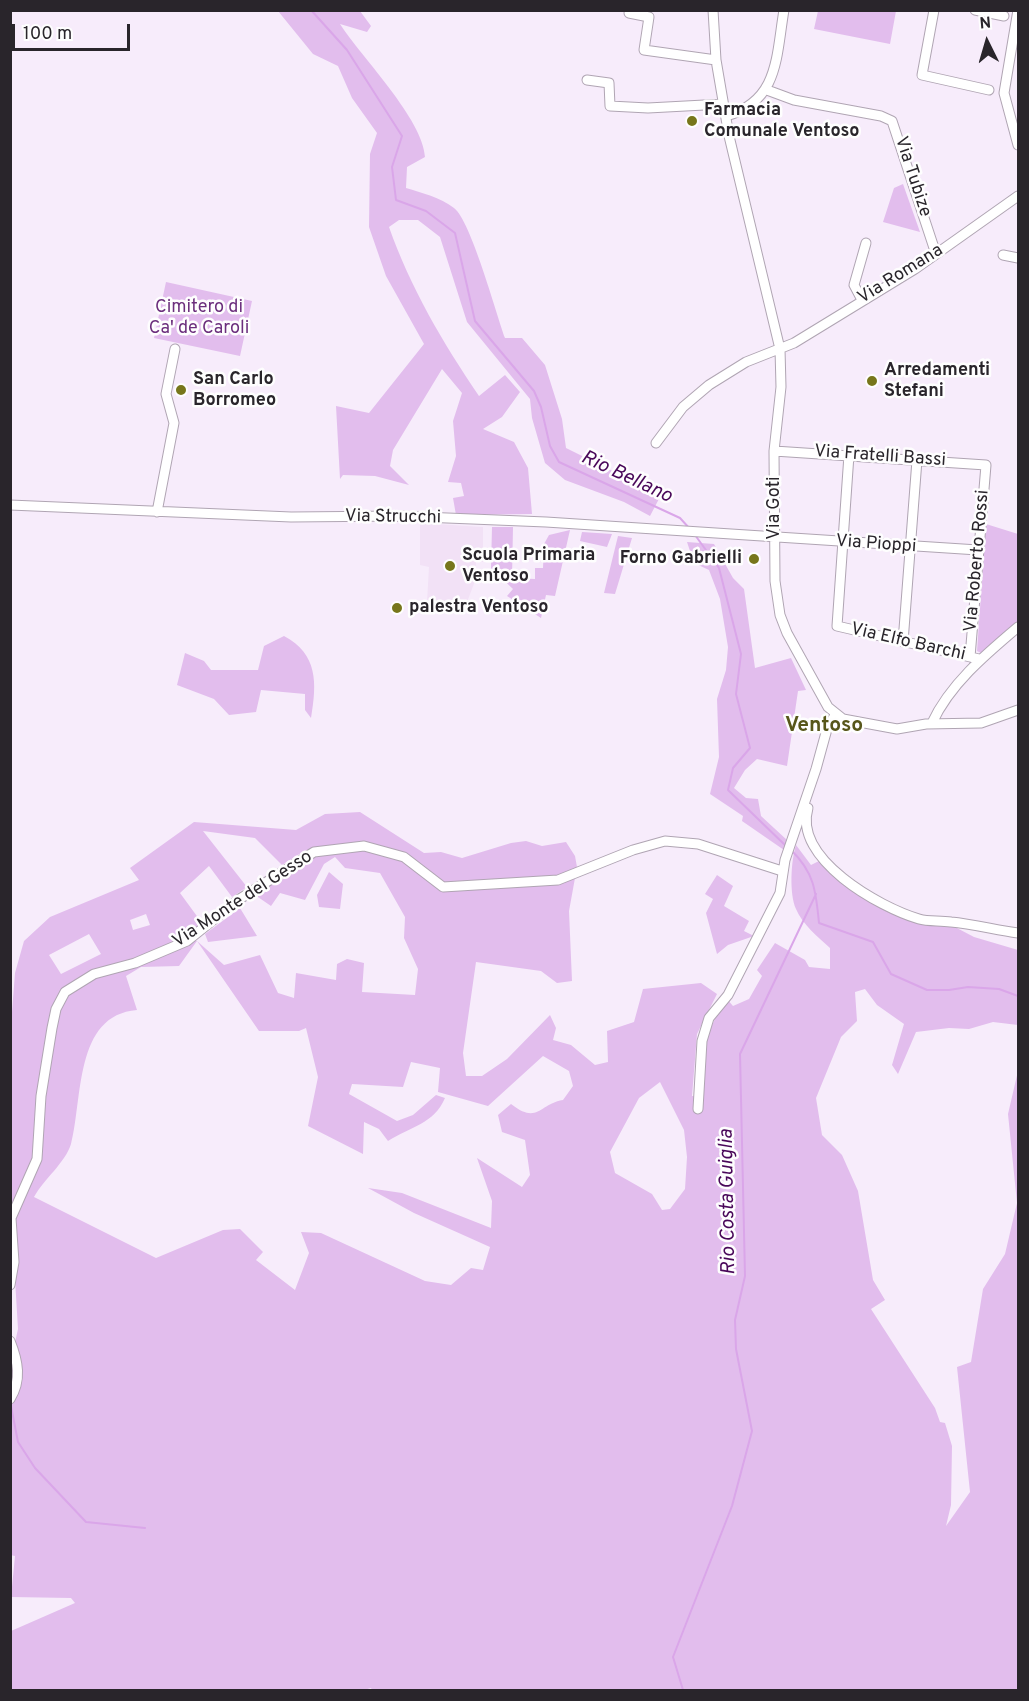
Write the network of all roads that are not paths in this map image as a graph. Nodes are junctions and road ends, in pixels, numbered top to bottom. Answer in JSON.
{"nodes":[{"id":1,"x":713,"y":10,"type":"edge"},
{"id":2,"x":784,"y":10,"type":"edge"},
{"id":3,"x":934,"y":10,"type":"edge"},
{"id":4,"x":975,"y":10,"type":"edge"},
{"id":5,"x":629,"y":13,"type":"dead end"},
{"id":6,"x":1018,"y":15,"type":"edge"},
{"id":7,"x":1004,"y":16,"type":"dead end"},
{"id":8,"x":716,"y":60,"type":"junction"},
{"id":9,"x":587,"y":80,"type":"dead end"},
{"id":10,"x":767,"y":90,"type":"junction"},
{"id":11,"x":989,"y":90,"type":"dead end"},
{"id":12,"x":723,"y":104,"type":"junction"},
{"id":13,"x":726,"y":116,"type":"junction"},
{"id":14,"x":1018,"y":145,"type":"edge"},
{"id":15,"x":1018,"y":196,"type":"edge"},
{"id":16,"x":866,"y":243,"type":"dead end"},
{"id":17,"x":936,"y":254,"type":"junction"},
{"id":18,"x":1003,"y":255,"type":"dead end"},
{"id":19,"x":1018,"y":258,"type":"edge"},
{"id":20,"x":862,"y":300,"type":"junction"},
{"id":21,"x":174,"y":348,"type":"dead end"},
{"id":22,"x":780,"y":349,"type":"junction"},
{"id":23,"x":656,"y":443,"type":"dead end"},
{"id":24,"x":774,"y":451,"type":"junction"},
{"id":25,"x":849,"y":455,"type":"junction"},
{"id":26,"x":917,"y":460,"type":"junction"},
{"id":27,"x":986,"y":465,"type":"joint"},
{"id":28,"x":10,"y":505,"type":"edge"},
{"id":29,"x":157,"y":512,"type":"junction"},
{"id":30,"x":774,"y":538,"type":"junction"},
{"id":31,"x":842,"y":543,"type":"junction"},
{"id":32,"x":910,"y":548,"type":"junction"},
{"id":33,"x":978,"y":550,"type":"junction"},
{"id":34,"x":1018,"y":627,"type":"edge"},
{"id":35,"x":903,"y":642,"type":"junction"},
{"id":36,"x":975,"y":658,"type":"junction"},
{"id":37,"x":1018,"y":710,"type":"edge"},
{"id":38,"x":835,"y":715,"type":"junction"},
{"id":39,"x":932,"y":723,"type":"junction"},
{"id":40,"x":808,"y":791,"type":"junction"},
{"id":41,"x":782,"y":871,"type":"junction"},
{"id":42,"x":1018,"y":933,"type":"edge"},
{"id":43,"x":698,"y":1109,"type":"dead end"},
{"id":44,"x":10,"y":1285,"type":"edge"},
{"id":45,"x":10,"y":1341,"type":"edge"},
{"id":46,"x":10,"y":1400,"type":"edge"}],
"edges":[{"from":1,"to":8,"type":"street","name":"Via Goti"},
{"from":2,"to":10,"type":"street"},
{"from":3,"to":11,"type":"street"},
{"from":4,"to":7,"type":"street"},
{"from":5,"to":8,"type":"street"},
{"from":6,"to":14,"type":"street"},
{"from":8,"to":12,"type":"street","name":"Via Goti"},
{"from":9,"to":12,"type":"street"},
{"from":10,"to":13,"type":"street"},
{"from":10,"to":17,"type":"street","name":"Via Tubize"},
{"from":12,"to":13,"type":"street","name":"Via Goti"},
{"from":13,"to":22,"type":"street","name":"Via Goti"},
{"from":15,"to":17,"type":"street","name":"Via Romana"},
{"from":16,"to":20,"type":"street"},
{"from":17,"to":20,"type":"street","name":"Via Romana"},
{"from":18,"to":19,"type":"street"},
{"from":20,"to":22,"type":"street","name":"Via Romana"},
{"from":21,"to":29,"type":"street"},
{"from":22,"to":23,"type":"street","name":"Via Romana"},
{"from":22,"to":24,"type":"street","name":"Via Goti"},
{"from":24,"to":25,"type":"street","name":"Via Fratelli Bassi"},
{"from":24,"to":30,"type":"street","name":"Via Goti"},
{"from":25,"to":26,"type":"street","name":"Via Fratelli Bassi"},
{"from":25,"to":31,"type":"street"},
{"from":26,"to":27,"type":"street","name":"Via Fratelli Bassi"},
{"from":26,"to":32,"type":"street"},
{"from":27,"to":33,"type":"street","name":"Via Roberto Rossi"},
{"from":28,"to":29,"type":"street","name":"Via Strucchi"},
{"from":29,"to":30,"type":"street","name":"Via Strucchi"},
{"from":30,"to":31,"type":"street","name":"Via Pioppi"},
{"from":30,"to":38,"type":"street","name":"Via Goti"},
{"from":31,"to":32,"type":"street","name":"Via Pioppi"},
{"from":31,"to":35,"type":"street","name":"Via Elfo Barchi"},
{"from":32,"to":33,"type":"street","name":"Via Pioppi"},
{"from":32,"to":35,"type":"street"},
{"from":33,"to":36,"type":"street","name":"Via Roberto Rossi"},
{"from":34,"to":36,"type":"street"},
{"from":35,"to":36,"type":"street","name":"Via Elfo Barchi"},
{"from":36,"to":39,"type":"street"},
{"from":37,"to":39,"type":"street"},
{"from":38,"to":39,"type":"street"},
{"from":38,"to":40,"type":"street"},
{"from":40,"to":41,"type":"street"},
{"from":40,"to":42,"type":"street"},
{"from":41,"to":43,"type":"street"},
{"from":41,"to":44,"type":"street","name":"Via Monte del Gesso"},
{"from":45,"to":46,"type":"street"}]}
